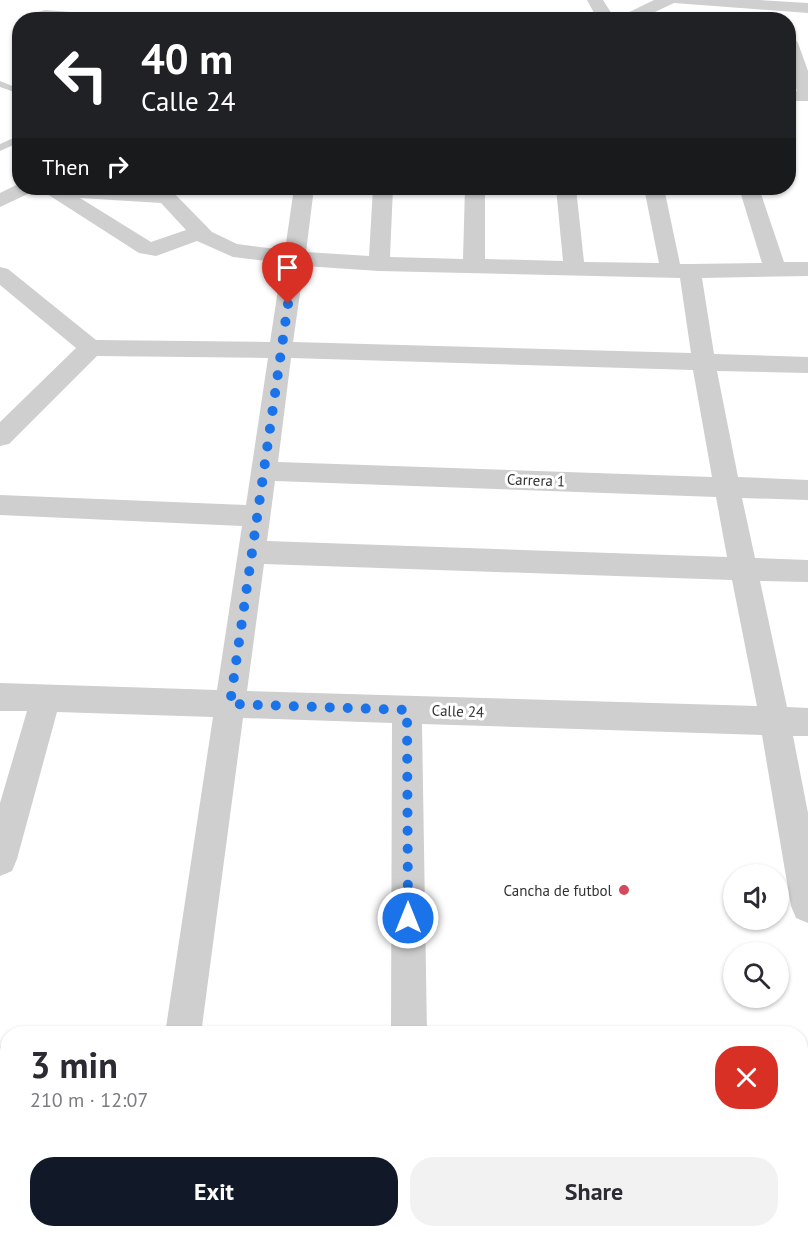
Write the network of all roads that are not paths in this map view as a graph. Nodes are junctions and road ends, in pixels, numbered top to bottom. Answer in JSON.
{"nodes":[{"id":1,"x":668,"y":0,"type":"edge"},
{"id":2,"x":680,"y":0,"type":"edge"},
{"id":3,"x":808,"y":8,"type":"edge"},
{"id":4,"x":775,"y":9,"type":"edge"},
{"id":5,"x":641,"y":12,"type":"edge"},
{"id":6,"x":796,"y":71,"type":"edge"},
{"id":7,"x":808,"y":96,"type":"edge"},
{"id":8,"x":63,"y":195,"type":"edge"},
{"id":9,"x":166,"y":195,"type":"edge"},
{"id":10,"x":303,"y":195,"type":"edge"},
{"id":11,"x":383,"y":195,"type":"edge"},
{"id":12,"x":475,"y":195,"type":"edge"},
{"id":13,"x":567,"y":195,"type":"edge"},
{"id":14,"x":656,"y":195,"type":"edge"},
{"id":15,"x":751,"y":195,"type":"edge"},
{"id":16,"x":200,"y":232,"type":"junction"},
{"id":17,"x":294,"y":258,"type":"junction"},
{"id":18,"x":379,"y":264,"type":"junction"},
{"id":19,"x":474,"y":266,"type":"junction"},
{"id":20,"x":573,"y":268,"type":"junction"},
{"id":21,"x":775,"y":269,"type":"junction"},
{"id":22,"x":808,"y":269,"type":"edge"},
{"id":23,"x":680,"y":271,"type":"junction"},
{"id":24,"x":0,"y":274,"type":"edge"},
{"id":25,"x":92,"y":348,"type":"junction"},
{"id":26,"x":281,"y":350,"type":"junction"},
{"id":27,"x":702,"y":361,"type":"junction"},
{"id":28,"x":808,"y":365,"type":"edge"},
{"id":29,"x":0,"y":437,"type":"edge"},
{"id":30,"x":264,"y":471,"type":"junction"},
{"id":31,"x":725,"y":487,"type":"junction"},
{"id":32,"x":808,"y":490,"type":"edge"},
{"id":33,"x":0,"y":506,"type":"edge"},
{"id":34,"x":257,"y":516,"type":"junction"},
{"id":35,"x":252,"y":552,"type":"junction"},
{"id":36,"x":743,"y":569,"type":"junction"},
{"id":37,"x":808,"y":571,"type":"edge"},
{"id":38,"x":0,"y":697,"type":"edge"},
{"id":39,"x":46,"y":698,"type":"junction"},
{"id":40,"x":230,"y":704,"type":"junction"},
{"id":41,"x":407,"y":710,"type":"junction"},
{"id":42,"x":775,"y":721,"type":"junction"},
{"id":43,"x":808,"y":722,"type":"edge"},
{"id":44,"x":0,"y":860,"type":"edge"},
{"id":45,"x":808,"y":906,"type":"edge"},
{"id":46,"x":184,"y":1026,"type":"edge"},
{"id":47,"x":409,"y":1026,"type":"edge"}],
"edges":[{"from":1,"to":5,"type":"street"},
{"from":2,"to":4,"type":"street"},
{"from":3,"to":4,"type":"street"},
{"from":6,"to":7,"type":"street"},
{"from":8,"to":16,"type":"street"},
{"from":9,"to":16,"type":"street"},
{"from":10,"to":17,"type":"street"},
{"from":11,"to":18,"type":"street"},
{"from":12,"to":19,"type":"street"},
{"from":13,"to":20,"type":"street"},
{"from":14,"to":23,"type":"street"},
{"from":15,"to":21,"type":"street"},
{"from":16,"to":17,"type":"street"},
{"from":17,"to":18,"type":"street"},
{"from":17,"to":26,"type":"street"},
{"from":18,"to":19,"type":"street"},
{"from":19,"to":20,"type":"street"},
{"from":20,"to":23,"type":"street"},
{"from":21,"to":22,"type":"street"},
{"from":21,"to":23,"type":"street"},
{"from":23,"to":27,"type":"street"},
{"from":24,"to":25,"type":"street"},
{"from":25,"to":26,"type":"street"},
{"from":25,"to":29,"type":"street"},
{"from":26,"to":27,"type":"street"},
{"from":26,"to":30,"type":"street"},
{"from":27,"to":28,"type":"street"},
{"from":27,"to":31,"type":"street"},
{"from":30,"to":31,"type":"street","name":"Carrera 1"},
{"from":30,"to":34,"type":"street"},
{"from":31,"to":32,"type":"street","name":"Carrera 1"},
{"from":31,"to":36,"type":"street"},
{"from":33,"to":34,"type":"street"},
{"from":34,"to":35,"type":"street"},
{"from":35,"to":36,"type":"street"},
{"from":35,"to":40,"type":"street"},
{"from":36,"to":37,"type":"street"},
{"from":36,"to":42,"type":"street"},
{"from":38,"to":39,"type":"street","name":"Calle 24"},
{"from":39,"to":40,"type":"street","name":"Calle 24"},
{"from":39,"to":44,"type":"street"},
{"from":40,"to":41,"type":"street","name":"Calle 24"},
{"from":40,"to":46,"type":"street"},
{"from":41,"to":42,"type":"street","name":"Calle 24"},
{"from":41,"to":47,"type":"street"},
{"from":42,"to":43,"type":"street","name":"Calle 24"},
{"from":42,"to":45,"type":"street"}]}
